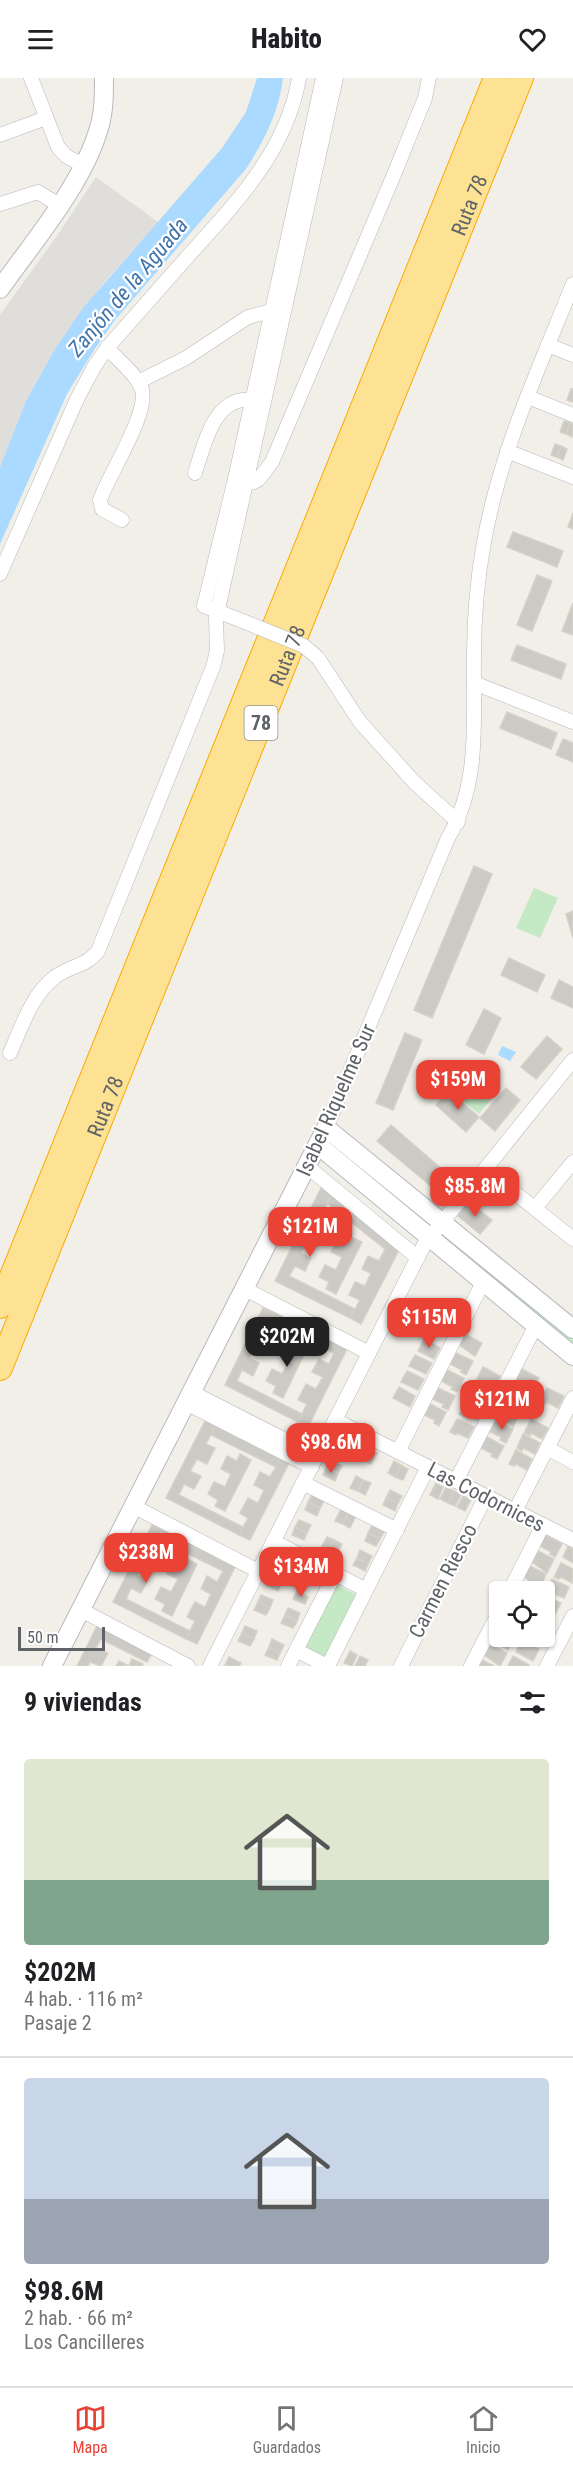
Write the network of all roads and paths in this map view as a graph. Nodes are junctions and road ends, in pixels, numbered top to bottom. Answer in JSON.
{"nodes":[{"id":1,"x":31,"y":78,"type":"edge"},
{"id":2,"x":104,"y":78,"type":"edge"},
{"id":3,"x":299,"y":78,"type":"edge"},
{"id":4,"x":323,"y":78,"type":"edge"},
{"id":5,"x":336,"y":78,"type":"edge"},
{"id":6,"x":429,"y":78,"type":"edge"},
{"id":7,"x":496,"y":78,"type":"edge"},
{"id":8,"x":521,"y":78,"type":"edge"},
{"id":9,"x":46,"y":118,"type":"junction"},
{"id":10,"x":320,"y":124,"type":"junction"},
{"id":11,"x":0,"y":135,"type":"edge"},
{"id":12,"x":83,"y":165,"type":"junction"},
{"id":13,"x":0,"y":204,"type":"edge"},
{"id":14,"x":59,"y":205,"type":"junction"},
{"id":15,"x":0,"y":288,"type":"edge"},
{"id":16,"x":572,"y":290,"type":"edge"},
{"id":17,"x":280,"y":297,"type":"junction"},
{"id":18,"x":271,"y":311,"type":"junction"},
{"id":19,"x":548,"y":345,"type":"junction"},
{"id":20,"x":107,"y":348,"type":"junction"},
{"id":21,"x":573,"y":355,"type":"edge"},
{"id":22,"x":267,"y":356,"type":"junction"},
{"id":23,"x":138,"y":382,"type":"junction"},
{"id":24,"x":528,"y":397,"type":"junction"},
{"id":25,"x":251,"y":400,"type":"junction"},
{"id":26,"x":573,"y":415,"type":"edge"},
{"id":27,"x":507,"y":451,"type":"junction"},
{"id":28,"x":195,"y":473,"type":"dead end"},
{"id":29,"x":573,"y":477,"type":"edge"},
{"id":30,"x":240,"y":480,"type":"junction"},
{"id":31,"x":122,"y":520,"type":"dead end"},
{"id":32,"x":0,"y":574,"type":"edge"},
{"id":33,"x":217,"y":611,"type":"junction"},
{"id":34,"x":474,"y":683,"type":"junction"},
{"id":35,"x":573,"y":722,"type":"edge"},
{"id":36,"x":458,"y":822,"type":"junction"},
{"id":37,"x":10,"y":1053,"type":"dead end"},
{"id":38,"x":573,"y":1060,"type":"edge"},
{"id":39,"x":326,"y":1128,"type":"junction"},
{"id":40,"x":318,"y":1145,"type":"junction"},
{"id":41,"x":573,"y":1162,"type":"edge"},
{"id":42,"x":308,"y":1167,"type":"junction"},
{"id":43,"x":485,"y":1169,"type":"junction"},
{"id":44,"x":535,"y":1208,"type":"junction"},
{"id":45,"x":441,"y":1223,"type":"junction"},
{"id":46,"x":430,"y":1238,"type":"junction"},
{"id":47,"x":573,"y":1239,"type":"edge"},
{"id":48,"x":418,"y":1257,"type":"junction"},
{"id":49,"x":483,"y":1282,"type":"junction"},
{"id":50,"x":245,"y":1289,"type":"junction"},
{"id":51,"x":0,"y":1306,"type":"edge"},
{"id":52,"x":536,"y":1325,"type":"junction"},
{"id":53,"x":573,"y":1329,"type":"edge"},
{"id":54,"x":369,"y":1353,"type":"junction"},
{"id":55,"x":573,"y":1356,"type":"edge"},
{"id":56,"x":0,"y":1368,"type":"edge"},
{"id":57,"x":189,"y":1397,"type":"junction"},
{"id":58,"x":573,"y":1398,"type":"edge"},
{"id":59,"x":335,"y":1420,"type":"junction"},
{"id":60,"x":547,"y":1448,"type":"junction"},
{"id":61,"x":398,"y":1452,"type":"junction"},
{"id":62,"x":573,"y":1461,"type":"edge"},
{"id":63,"x":314,"y":1462,"type":"junction"},
{"id":64,"x":428,"y":1467,"type":"junction"},
{"id":65,"x":456,"y":1481,"type":"junction"},
{"id":66,"x":303,"y":1483,"type":"junction"},
{"id":67,"x":486,"y":1496,"type":"junction"},
{"id":68,"x":133,"y":1506,"type":"junction"},
{"id":69,"x":515,"y":1511,"type":"junction"},
{"id":70,"x":543,"y":1525,"type":"junction"},
{"id":71,"x":397,"y":1530,"type":"junction"},
{"id":72,"x":573,"y":1540,"type":"edge"},
{"id":73,"x":273,"y":1541,"type":"junction"},
{"id":74,"x":258,"y":1570,"type":"junction"},
{"id":75,"x":335,"y":1574,"type":"junction"},
{"id":76,"x":515,"y":1581,"type":"edge"},
{"id":77,"x":366,"y":1590,"type":"junction"},
{"id":78,"x":81,"y":1610,"type":"junction"},
{"id":79,"x":573,"y":1616,"type":"edge"},
{"id":80,"x":489,"y":1631,"type":"edge"},
{"id":81,"x":296,"y":1650,"type":"junction"},
{"id":82,"x":52,"y":1666,"type":"edge"},
{"id":83,"x":188,"y":1666,"type":"edge"},
{"id":84,"x":210,"y":1666,"type":"edge"},
{"id":85,"x":288,"y":1666,"type":"edge"},
{"id":86,"x":327,"y":1666,"type":"edge"},
{"id":87,"x":401,"y":1666,"type":"edge"},
{"id":88,"x":471,"y":1666,"type":"edge"},
{"id":89,"x":547,"y":1666,"type":"edge"}],
"edges":[{"from":1,"to":9,"type":"street"},
{"from":2,"to":12,"type":"street"},
{"from":3,"to":20,"type":"street"},
{"from":4,"to":10,"type":"street"},
{"from":5,"to":10,"type":"street"},
{"from":6,"to":30,"type":"street"},
{"from":7,"to":51,"type":"highway","name":"Ruta 78","number":"78"},
{"from":8,"to":56,"type":"highway","name":"Ruta 78","number":"78"},
{"from":9,"to":11,"type":"street"},
{"from":9,"to":12,"type":"street"},
{"from":10,"to":17,"type":"street"},
{"from":12,"to":14,"type":"street"},
{"from":13,"to":14,"type":"street"},
{"from":14,"to":15,"type":"street"},
{"from":16,"to":19,"type":"street","name":"Isabel Riquelme Sur"},
{"from":17,"to":18,"type":"street"},
{"from":17,"to":22,"type":"street"},
{"from":18,"to":22,"type":"street"},
{"from":18,"to":23,"type":"street"},
{"from":19,"to":21,"type":"street"},
{"from":19,"to":24,"type":"street","name":"Isabel Riquelme Sur"},
{"from":20,"to":23,"type":"street"},
{"from":20,"to":32,"type":"street"},
{"from":22,"to":25,"type":"street"},
{"from":22,"to":30,"type":"street"},
{"from":23,"to":31,"type":"street"},
{"from":24,"to":26,"type":"street"},
{"from":24,"to":27,"type":"street","name":"Isabel Riquelme Sur"},
{"from":25,"to":28,"type":"street"},
{"from":25,"to":30,"type":"street"},
{"from":27,"to":29,"type":"street"},
{"from":27,"to":34,"type":"street","name":"Isabel Riquelme Sur"},
{"from":30,"to":33,"type":"street"},
{"from":30,"to":33,"type":"street"},
{"from":33,"to":36,"type":"street","bridge":true},
{"from":33,"to":37,"type":"street"},
{"from":34,"to":35,"type":"street"},
{"from":34,"to":36,"type":"street","name":"Isabel Riquelme Sur"},
{"from":36,"to":39,"type":"street","name":"Isabel Riquelme Sur"},
{"from":38,"to":43,"type":"street"},
{"from":39,"to":40,"type":"street","name":"Isabel Riquelme Sur"},
{"from":39,"to":45,"type":"street"},
{"from":40,"to":42,"type":"street","name":"Isabel Riquelme Sur"},
{"from":40,"to":46,"type":"street"},
{"from":41,"to":44,"type":"street"},
{"from":42,"to":48,"type":"street"},
{"from":42,"to":50,"type":"street","name":"Isabel Riquelme Sur"},
{"from":43,"to":44,"type":"street"},
{"from":43,"to":45,"type":"street"},
{"from":44,"to":47,"type":"street"},
{"from":45,"to":46,"type":"street"},
{"from":45,"to":53,"type":"street"},
{"from":46,"to":48,"type":"street"},
{"from":46,"to":49,"type":"street"},
{"from":48,"to":54,"type":"street"},
{"from":49,"to":52,"type":"street"},
{"from":49,"to":61,"type":"street"},
{"from":50,"to":54,"type":"street"},
{"from":50,"to":57,"type":"street","name":"Isabel Riquelme Sur"},
{"from":52,"to":55,"type":"street"},
{"from":52,"to":65,"type":"street"},
{"from":54,"to":59,"type":"street"},
{"from":57,"to":63,"type":"street"},
{"from":57,"to":68,"type":"street","name":"Isabel Riquelme Sur"},
{"from":58,"to":60,"type":"street"},
{"from":59,"to":61,"type":"street","name":"Las Codornices"},
{"from":59,"to":63,"type":"street"},
{"from":60,"to":62,"type":"street"},
{"from":60,"to":69,"type":"street"},
{"from":61,"to":64,"type":"street","name":"Las Codornices"},
{"from":63,"to":66,"type":"street"},
{"from":64,"to":65,"type":"street","name":"Las Codornices"},
{"from":64,"to":71,"type":"street"},
{"from":65,"to":67,"type":"street","name":"Las Codornices"},
{"from":66,"to":71,"type":"street"},
{"from":66,"to":73,"type":"street"},
{"from":67,"to":69,"type":"street","name":"Las Codornices"},
{"from":67,"to":87,"type":"street","name":"Carmen Riesco"},
{"from":68,"to":74,"type":"street"},
{"from":68,"to":78,"type":"street","name":"Isabel Riquelme Sur"},
{"from":69,"to":70,"type":"street","name":"Las Codornices"},
{"from":70,"to":72,"type":"street","name":"Las Codornices"},
{"from":70,"to":76,"type":"street"},
{"from":71,"to":77,"type":"street"},
{"from":73,"to":74,"type":"street"},
{"from":73,"to":75,"type":"street"},
{"from":74,"to":84,"type":"street"},
{"from":75,"to":77,"type":"street"},
{"from":75,"to":81,"type":"street"},
{"from":77,"to":86,"type":"street"},
{"from":78,"to":82,"type":"street","name":"Isabel Riquelme Sur"},
{"from":78,"to":83,"type":"street"},
{"from":79,"to":89,"type":"street"},
{"from":80,"to":88,"type":"street"},
{"from":81,"to":85,"type":"street"},
{"from":81,"to":86,"type":"street"}]}
